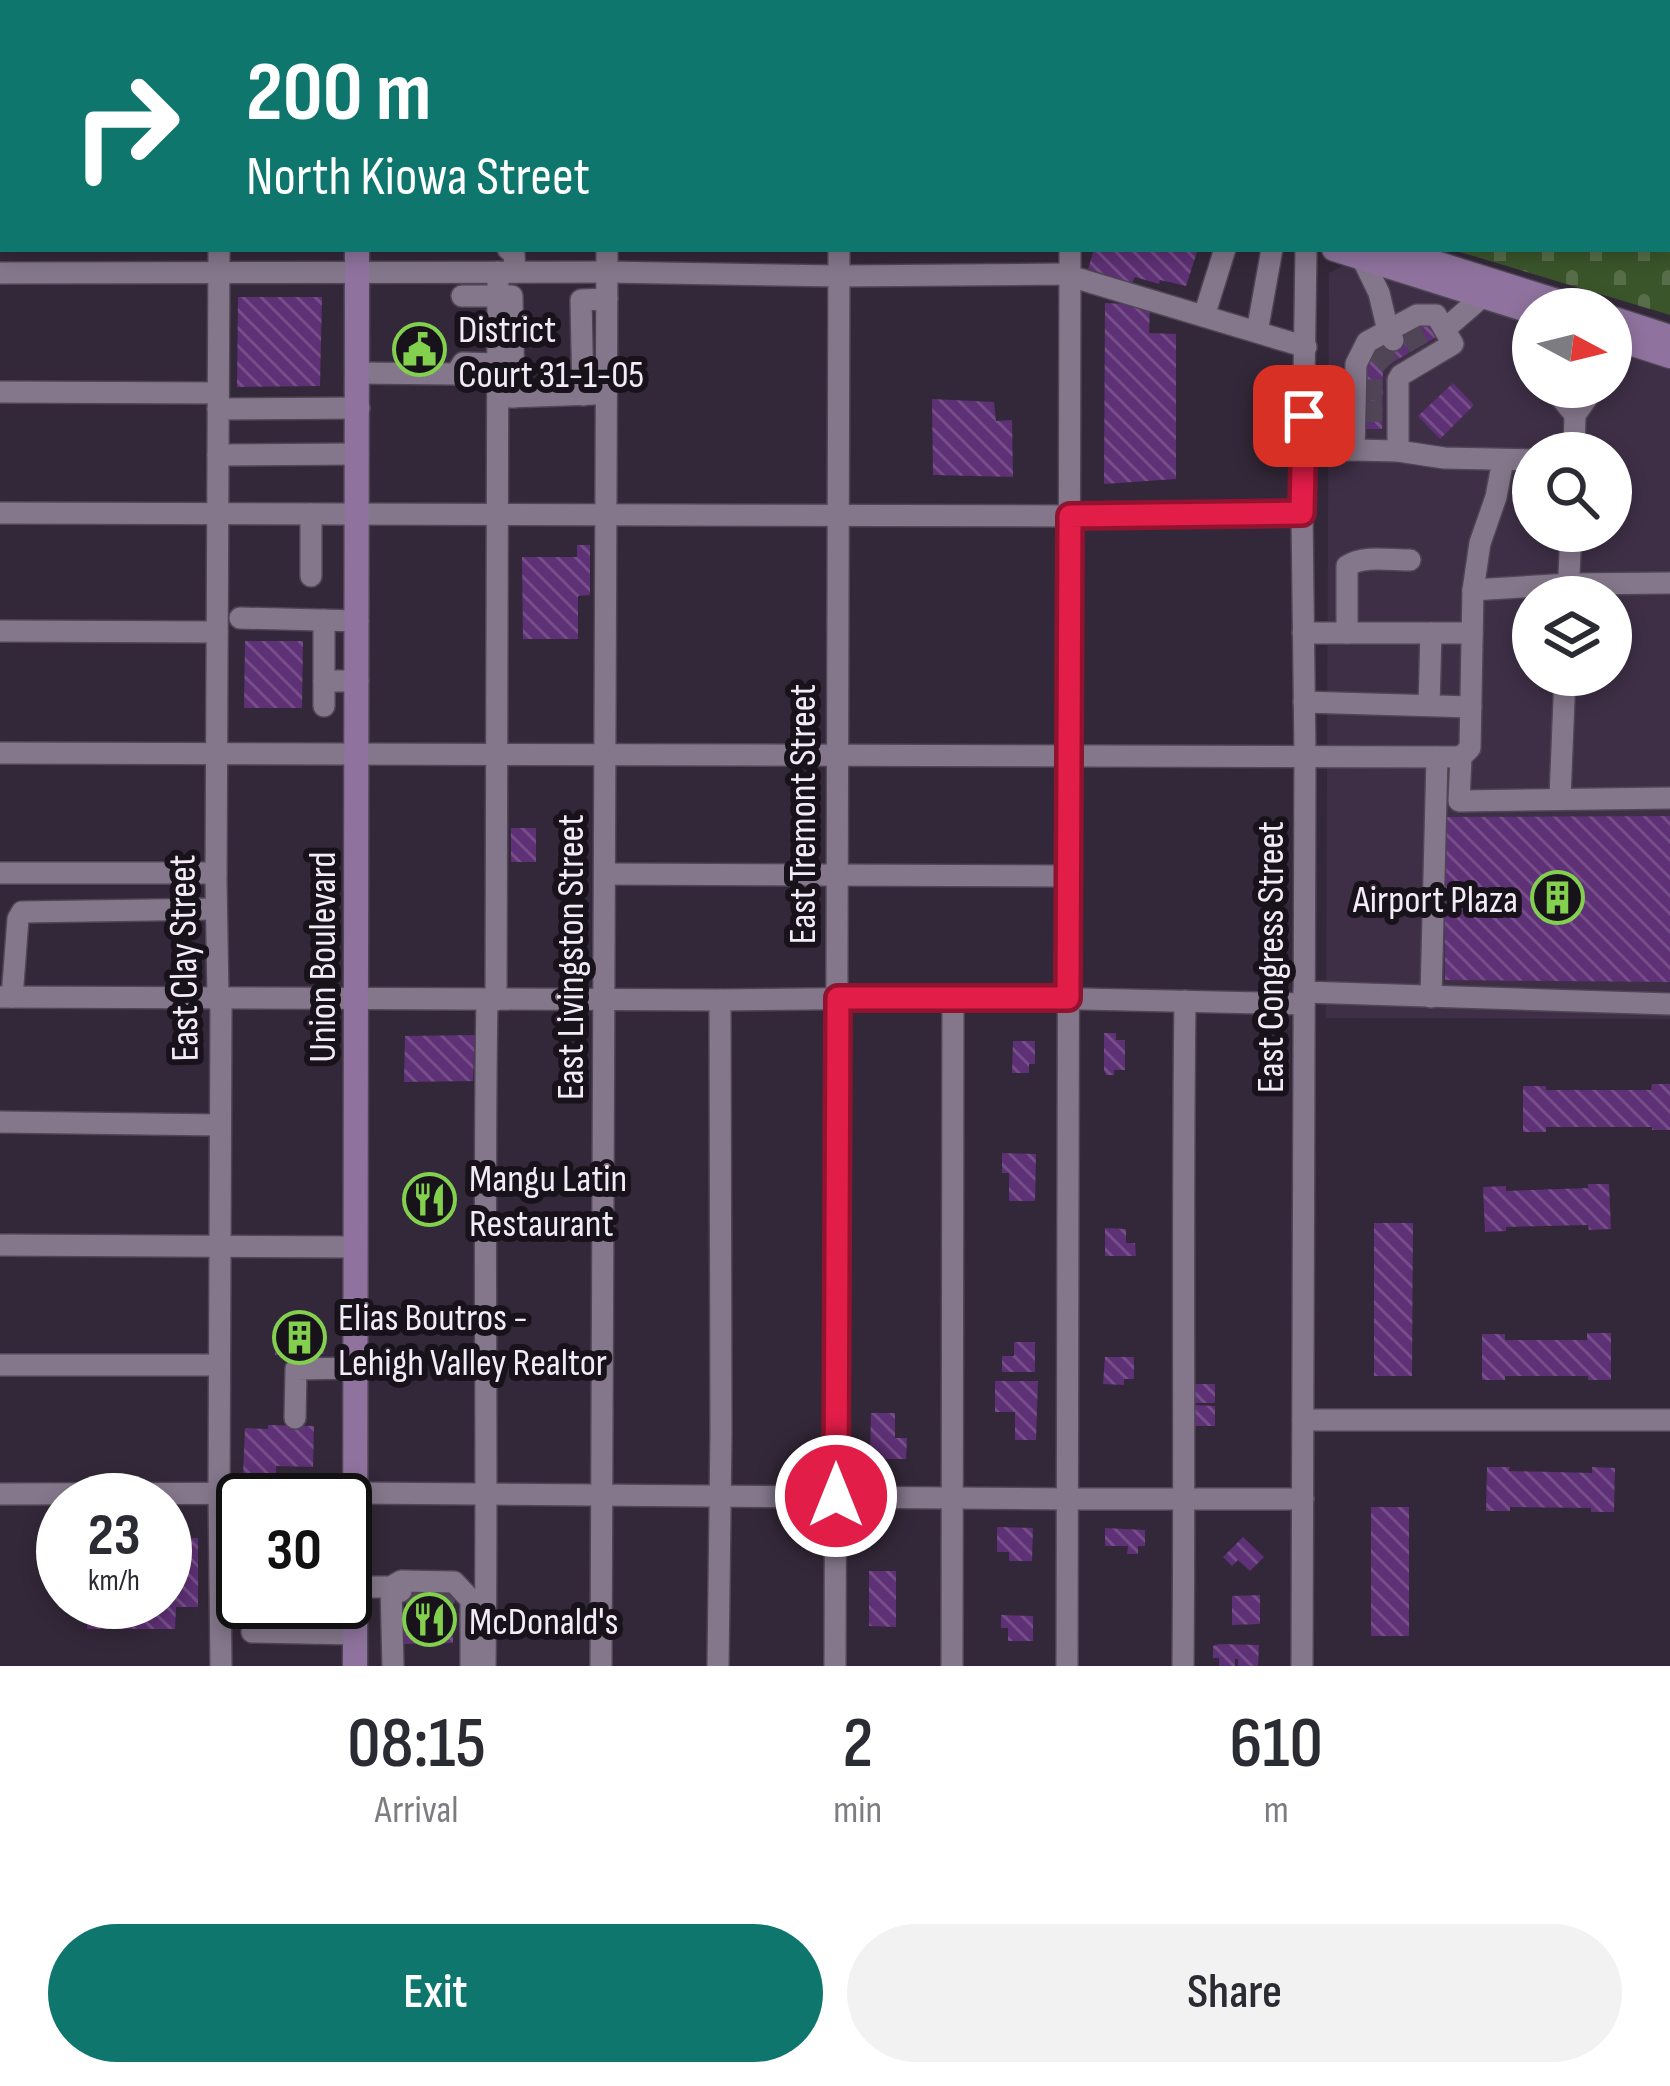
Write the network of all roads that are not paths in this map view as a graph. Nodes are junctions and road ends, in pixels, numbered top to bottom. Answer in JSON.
{"nodes":[{"id":1,"x":219,"y":252,"type":"edge"},
{"id":2,"x":512,"y":252,"type":"edge"},
{"id":3,"x":652,"y":252,"type":"edge"},
{"id":4,"x":789,"y":252,"type":"edge"},
{"id":5,"x":839,"y":252,"type":"edge"},
{"id":6,"x":1070,"y":252,"type":"edge"},
{"id":7,"x":1224,"y":252,"type":"edge"},
{"id":8,"x":1271,"y":252,"type":"edge"},
{"id":9,"x":1306,"y":252,"type":"edge"},
{"id":10,"x":1343,"y":252,"type":"edge"},
{"id":11,"x":1412,"y":252,"type":"edge"},
{"id":12,"x":1362,"y":258,"type":"junction"},
{"id":13,"x":1460,"y":259,"type":"edge"},
{"id":14,"x":357,"y":261,"type":"edge"},
{"id":15,"x":607,"y":261,"type":"edge"},
{"id":16,"x":0,"y":273,"type":"edge"},
{"id":17,"x":652,"y":273,"type":"junction"},
{"id":18,"x":219,"y":274,"type":"junction"},
{"id":19,"x":789,"y":275,"type":"junction"},
{"id":20,"x":839,"y":276,"type":"junction"},
{"id":21,"x":1070,"y":276,"type":"junction"},
{"id":22,"x":504,"y":280,"type":"junction"},
{"id":23,"x":1531,"y":288,"type":"edge"},
{"id":24,"x":462,"y":296,"type":"dead end"},
{"id":25,"x":1483,"y":296,"type":"junction"},
{"id":26,"x":607,"y":299,"type":"junction"},
{"id":27,"x":1512,"y":305,"type":"edge"},
{"id":28,"x":1204,"y":316,"type":"junction"},
{"id":29,"x":1632,"y":325,"type":"edge"},
{"id":30,"x":1445,"y":329,"type":"junction"},
{"id":31,"x":1257,"y":332,"type":"junction"},
{"id":32,"x":1670,"y":337,"type":"edge"},
{"id":33,"x":1632,"y":344,"type":"edge"},
{"id":34,"x":1306,"y":347,"type":"junction"},
{"id":35,"x":1670,"y":356,"type":"edge"},
{"id":36,"x":498,"y":364,"type":"junction"},
{"id":37,"x":1387,"y":370,"type":"junction"},
{"id":38,"x":358,"y":373,"type":"junction"},
{"id":39,"x":0,"y":392,"type":"edge"},
{"id":40,"x":583,"y":394,"type":"junction"},
{"id":41,"x":606,"y":394,"type":"junction"},
{"id":42,"x":506,"y":397,"type":"junction"},
{"id":43,"x":218,"y":401,"type":"junction"},
{"id":44,"x":359,"y":408,"type":"junction"},
{"id":45,"x":1569,"y":408,"type":"edge"},
{"id":46,"x":1580,"y":408,"type":"edge"},
{"id":47,"x":1575,"y":416,"type":"junction"},
{"id":48,"x":1575,"y":432,"type":"edge"},
{"id":49,"x":1354,"y":450,"type":"junction"},
{"id":50,"x":1303,"y":451,"type":"junction"},
{"id":51,"x":1398,"y":452,"type":"junction"},
{"id":52,"x":218,"y":454,"type":"junction"},
{"id":53,"x":358,"y":454,"type":"junction"},
{"id":54,"x":1503,"y":460,"type":"junction"},
{"id":55,"x":1512,"y":460,"type":"edge"},
{"id":56,"x":1302,"y":513,"type":"junction"},
{"id":57,"x":0,"y":514,"type":"edge"},
{"id":58,"x":218,"y":514,"type":"junction"},
{"id":59,"x":310,"y":514,"type":"junction"},
{"id":60,"x":358,"y":514,"type":"junction"},
{"id":61,"x":499,"y":515,"type":"junction"},
{"id":62,"x":606,"y":515,"type":"junction"},
{"id":63,"x":838,"y":516,"type":"junction"},
{"id":64,"x":1070,"y":516,"type":"junction"},
{"id":65,"x":1410,"y":560,"type":"dead end"},
{"id":66,"x":311,"y":576,"type":"dead end"},
{"id":67,"x":1670,"y":583,"type":"edge"},
{"id":68,"x":1632,"y":586,"type":"edge"},
{"id":69,"x":1473,"y":590,"type":"junction"},
{"id":70,"x":1512,"y":590,"type":"edge"},
{"id":71,"x":240,"y":618,"type":"dead end"},
{"id":72,"x":324,"y":620,"type":"junction"},
{"id":73,"x":358,"y":621,"type":"junction"},
{"id":74,"x":0,"y":632,"type":"edge"},
{"id":75,"x":217,"y":632,"type":"junction"},
{"id":76,"x":1472,"y":632,"type":"junction"},
{"id":77,"x":1304,"y":633,"type":"junction"},
{"id":78,"x":1347,"y":633,"type":"junction"},
{"id":79,"x":1431,"y":633,"type":"junction"},
{"id":80,"x":324,"y":681,"type":"junction"},
{"id":81,"x":358,"y":681,"type":"junction"},
{"id":82,"x":1564,"y":696,"type":"edge"},
{"id":83,"x":1304,"y":702,"type":"junction"},
{"id":84,"x":1429,"y":705,"type":"junction"},
{"id":85,"x":324,"y":706,"type":"dead end"},
{"id":86,"x":1471,"y":706,"type":"junction"},
{"id":87,"x":0,"y":753,"type":"edge"},
{"id":88,"x":216,"y":754,"type":"junction"},
{"id":89,"x":358,"y":754,"type":"junction"},
{"id":90,"x":496,"y":754,"type":"junction"},
{"id":91,"x":605,"y":755,"type":"junction"},
{"id":92,"x":837,"y":755,"type":"junction"},
{"id":93,"x":1070,"y":756,"type":"junction"},
{"id":94,"x":1305,"y":756,"type":"junction"},
{"id":95,"x":1437,"y":757,"type":"junction"},
{"id":96,"x":1461,"y":757,"type":"junction"},
{"id":97,"x":1560,"y":798,"type":"junction"},
{"id":98,"x":1670,"y":798,"type":"edge"},
{"id":99,"x":0,"y":873,"type":"edge"},
{"id":100,"x":216,"y":873,"type":"junction"},
{"id":101,"x":605,"y":874,"type":"junction"},
{"id":102,"x":837,"y":874,"type":"junction"},
{"id":103,"x":1069,"y":875,"type":"junction"},
{"id":104,"x":216,"y":909,"type":"junction"},
{"id":105,"x":6,"y":997,"type":"edge"},
{"id":106,"x":953,"y":997,"type":"junction"},
{"id":107,"x":1431,"y":997,"type":"junction"},
{"id":108,"x":218,"y":998,"type":"junction"},
{"id":109,"x":838,"y":998,"type":"junction"},
{"id":110,"x":1068,"y":998,"type":"junction"},
{"id":111,"x":1304,"y":998,"type":"junction"},
{"id":112,"x":356,"y":999,"type":"junction"},
{"id":113,"x":492,"y":1000,"type":"junction"},
{"id":114,"x":604,"y":1000,"type":"junction"},
{"id":115,"x":720,"y":1000,"type":"junction"},
{"id":116,"x":1185,"y":1001,"type":"junction"},
{"id":117,"x":1670,"y":1004,"type":"edge"},
{"id":118,"x":0,"y":1122,"type":"edge"},
{"id":119,"x":220,"y":1125,"type":"junction"},
{"id":120,"x":0,"y":1246,"type":"edge"},
{"id":121,"x":219,"y":1246,"type":"junction"},
{"id":122,"x":356,"y":1247,"type":"junction"},
{"id":123,"x":0,"y":1365,"type":"edge"},
{"id":124,"x":219,"y":1365,"type":"junction"},
{"id":125,"x":356,"y":1368,"type":"junction"},
{"id":126,"x":295,"y":1418,"type":"dead end"},
{"id":127,"x":1303,"y":1420,"type":"junction"},
{"id":128,"x":1670,"y":1420,"type":"edge"},
{"id":129,"x":219,"y":1473,"type":"edge"},
{"id":130,"x":355,"y":1473,"type":"edge"},
{"id":131,"x":372,"y":1492,"type":"edge"},
{"id":132,"x":216,"y":1493,"type":"edge"},
{"id":133,"x":0,"y":1494,"type":"edge"},
{"id":134,"x":604,"y":1494,"type":"junction"},
{"id":135,"x":487,"y":1495,"type":"junction"},
{"id":136,"x":719,"y":1495,"type":"junction"},
{"id":137,"x":836,"y":1496,"type":"junction"},
{"id":138,"x":952,"y":1497,"type":"junction"},
{"id":139,"x":1303,"y":1498,"type":"junction"},
{"id":140,"x":1067,"y":1499,"type":"junction"},
{"id":141,"x":1184,"y":1499,"type":"junction"},
{"id":142,"x":372,"y":1588,"type":"edge"},
{"id":143,"x":397,"y":1590,"type":"junction"},
{"id":144,"x":221,"y":1629,"type":"edge"},
{"id":145,"x":288,"y":1629,"type":"edge"},
{"id":146,"x":315,"y":1629,"type":"edge"},
{"id":147,"x":355,"y":1629,"type":"edge"},
{"id":148,"x":252,"y":1631,"type":"dead end"},
{"id":149,"x":288,"y":1632,"type":"junction"},
{"id":150,"x":315,"y":1633,"type":"junction"},
{"id":151,"x":355,"y":1634,"type":"junction"},
{"id":152,"x":221,"y":1666,"type":"edge"},
{"id":153,"x":355,"y":1666,"type":"edge"},
{"id":154,"x":393,"y":1666,"type":"edge"},
{"id":155,"x":471,"y":1666,"type":"edge"},
{"id":156,"x":485,"y":1666,"type":"edge"},
{"id":157,"x":602,"y":1666,"type":"edge"},
{"id":158,"x":718,"y":1666,"type":"edge"},
{"id":159,"x":835,"y":1666,"type":"edge"},
{"id":160,"x":952,"y":1666,"type":"edge"},
{"id":161,"x":1067,"y":1666,"type":"edge"},
{"id":162,"x":1184,"y":1666,"type":"edge"},
{"id":163,"x":1302,"y":1666,"type":"edge"}],
"edges":[{"from":1,"to":18,"type":"street","name":"East Clay Street"},
{"from":2,"to":22,"type":"street"},
{"from":3,"to":17,"type":"street"},
{"from":4,"to":19,"type":"street"},
{"from":5,"to":20,"type":"street","name":"East Tremont Street"},
{"from":6,"to":21,"type":"street"},
{"from":7,"to":28,"type":"street"},
{"from":8,"to":31,"type":"street"},
{"from":9,"to":34,"type":"street","name":"East Congress Street"},
{"from":10,"to":12,"type":"main road"},
{"from":11,"to":13,"type":"main road"},
{"from":12,"to":25,"type":"main road"},
{"from":12,"to":37,"type":"street"},
{"from":13,"to":23,"type":"main road"},
{"from":14,"to":18,"type":"street"},
{"from":14,"to":22,"type":"street"},
{"from":14,"to":38,"type":"main road","name":"Union Boulevard"},
{"from":15,"to":17,"type":"street"},
{"from":15,"to":22,"type":"street"},
{"from":15,"to":26,"type":"street","name":"East Livingston Street"},
{"from":16,"to":18,"type":"street"},
{"from":17,"to":19,"type":"street"},
{"from":18,"to":43,"type":"street","name":"East Clay Street"},
{"from":19,"to":20,"type":"street"},
{"from":20,"to":21,"type":"street"},
{"from":20,"to":63,"type":"street","name":"East Tremont Street"},
{"from":21,"to":28,"type":"street"},
{"from":21,"to":64,"type":"street"},
{"from":22,"to":24,"type":"street"},
{"from":22,"to":36,"type":"street"},
{"from":22,"to":42,"type":"street"},
{"from":25,"to":27,"type":"main road"},
{"from":25,"to":30,"type":"street"},
{"from":26,"to":40,"type":"street"},
{"from":26,"to":41,"type":"street","name":"East Livingston Street"},
{"from":28,"to":31,"type":"street"},
{"from":29,"to":32,"type":"main road"},
{"from":30,"to":37,"type":"street"},
{"from":30,"to":37,"type":"street"},
{"from":31,"to":34,"type":"street"},
{"from":33,"to":35,"type":"main road"},
{"from":34,"to":50,"type":"street","name":"East Congress Street"},
{"from":36,"to":38,"type":"street"},
{"from":36,"to":42,"type":"street"},
{"from":37,"to":49,"type":"street"},
{"from":37,"to":51,"type":"street"},
{"from":38,"to":44,"type":"main road","name":"Union Boulevard"},
{"from":39,"to":43,"type":"street"},
{"from":40,"to":41,"type":"street"},
{"from":40,"to":42,"type":"street"},
{"from":41,"to":62,"type":"street","name":"East Livingston Street"},
{"from":42,"to":61,"type":"street"},
{"from":43,"to":44,"type":"street"},
{"from":43,"to":52,"type":"street","name":"East Clay Street"},
{"from":44,"to":53,"type":"main road","name":"Union Boulevard"},
{"from":45,"to":47,"type":"street"},
{"from":46,"to":47,"type":"street"},
{"from":47,"to":48,"type":"street"},
{"from":49,"to":50,"type":"street"},
{"from":49,"to":51,"type":"street"},
{"from":50,"to":56,"type":"street","name":"East Congress Street"},
{"from":51,"to":54,"type":"street"},
{"from":52,"to":53,"type":"street"},
{"from":52,"to":58,"type":"street","name":"East Clay Street"},
{"from":53,"to":60,"type":"main road","name":"Union Boulevard"},
{"from":54,"to":55,"type":"street"},
{"from":54,"to":69,"type":"street"},
{"from":56,"to":64,"type":"street"},
{"from":56,"to":77,"type":"street","name":"East Congress Street"},
{"from":57,"to":58,"type":"street"},
{"from":58,"to":59,"type":"street"},
{"from":58,"to":75,"type":"street","name":"East Clay Street"},
{"from":59,"to":60,"type":"street"},
{"from":59,"to":66,"type":"street"},
{"from":60,"to":61,"type":"street"},
{"from":60,"to":73,"type":"main road","name":"Union Boulevard"},
{"from":61,"to":62,"type":"street"},
{"from":61,"to":90,"type":"street"},
{"from":62,"to":63,"type":"street"},
{"from":62,"to":91,"type":"street","name":"East Livingston Street"},
{"from":63,"to":64,"type":"street"},
{"from":63,"to":92,"type":"street","name":"East Tremont Street"},
{"from":64,"to":93,"type":"street"},
{"from":65,"to":78,"type":"street"},
{"from":67,"to":68,"type":"street"},
{"from":69,"to":70,"type":"street"},
{"from":69,"to":76,"type":"street"},
{"from":71,"to":72,"type":"street"},
{"from":72,"to":73,"type":"street"},
{"from":72,"to":80,"type":"street"},
{"from":73,"to":81,"type":"main road","name":"Union Boulevard"},
{"from":74,"to":75,"type":"street"},
{"from":75,"to":88,"type":"street","name":"East Clay Street"},
{"from":76,"to":79,"type":"street"},
{"from":76,"to":86,"type":"street"},
{"from":77,"to":78,"type":"street"},
{"from":77,"to":83,"type":"street","name":"East Congress Street"},
{"from":78,"to":79,"type":"street"},
{"from":79,"to":84,"type":"street"},
{"from":80,"to":81,"type":"street"},
{"from":80,"to":85,"type":"street"},
{"from":81,"to":89,"type":"main road","name":"Union Boulevard"},
{"from":82,"to":97,"type":"street"},
{"from":83,"to":84,"type":"street"},
{"from":83,"to":94,"type":"street","name":"East Congress Street"},
{"from":84,"to":86,"type":"street"},
{"from":86,"to":96,"type":"street"},
{"from":87,"to":88,"type":"street"},
{"from":88,"to":89,"type":"street"},
{"from":88,"to":100,"type":"street","name":"East Clay Street"},
{"from":89,"to":90,"type":"street"},
{"from":89,"to":112,"type":"main road","name":"Union Boulevard"},
{"from":90,"to":91,"type":"street"},
{"from":90,"to":113,"type":"street"},
{"from":91,"to":92,"type":"street"},
{"from":91,"to":101,"type":"street","name":"East Livingston Street"},
{"from":92,"to":93,"type":"street"},
{"from":92,"to":102,"type":"street","name":"East Tremont Street"},
{"from":93,"to":94,"type":"street"},
{"from":93,"to":103,"type":"street"},
{"from":94,"to":95,"type":"street"},
{"from":94,"to":111,"type":"street","name":"East Congress Street"},
{"from":95,"to":96,"type":"street"},
{"from":95,"to":107,"type":"street"},
{"from":96,"to":97,"type":"street"},
{"from":97,"to":98,"type":"street"},
{"from":99,"to":100,"type":"street"},
{"from":100,"to":104,"type":"street","name":"East Clay Street"},
{"from":101,"to":102,"type":"street"},
{"from":101,"to":114,"type":"street","name":"East Livingston Street"},
{"from":102,"to":103,"type":"street"},
{"from":102,"to":109,"type":"street","name":"East Tremont Street"},
{"from":103,"to":110,"type":"street"},
{"from":104,"to":105,"type":"street"},
{"from":104,"to":108,"type":"street","name":"East Clay Street"},
{"from":105,"to":108,"type":"street"},
{"from":106,"to":109,"type":"street"},
{"from":106,"to":110,"type":"street"},
{"from":106,"to":138,"type":"street"},
{"from":107,"to":111,"type":"street"},
{"from":107,"to":117,"type":"street"},
{"from":108,"to":112,"type":"street"},
{"from":108,"to":119,"type":"street","name":"East Clay Street"},
{"from":109,"to":115,"type":"street"},
{"from":109,"to":137,"type":"street","name":"East Tremont Street"},
{"from":110,"to":116,"type":"street"},
{"from":110,"to":140,"type":"street"},
{"from":111,"to":116,"type":"street"},
{"from":111,"to":127,"type":"street","name":"East Congress Street"},
{"from":112,"to":113,"type":"street"},
{"from":112,"to":122,"type":"main road","name":"Union Boulevard"},
{"from":113,"to":114,"type":"street"},
{"from":113,"to":135,"type":"street"},
{"from":114,"to":115,"type":"street"},
{"from":114,"to":134,"type":"street","name":"East Livingston Street"},
{"from":115,"to":136,"type":"street"},
{"from":116,"to":141,"type":"street"},
{"from":118,"to":119,"type":"street"},
{"from":119,"to":121,"type":"street","name":"East Clay Street"},
{"from":120,"to":121,"type":"street"},
{"from":121,"to":122,"type":"street"},
{"from":121,"to":124,"type":"street","name":"East Clay Street"},
{"from":122,"to":125,"type":"main road","name":"Union Boulevard"},
{"from":123,"to":124,"type":"street"},
{"from":124,"to":129,"type":"street","name":"East Clay Street"},
{"from":125,"to":126,"type":"street"},
{"from":125,"to":130,"type":"main road","name":"Union Boulevard"},
{"from":127,"to":128,"type":"street"},
{"from":127,"to":139,"type":"street","name":"East Congress Street"},
{"from":131,"to":135,"type":"street"},
{"from":132,"to":133,"type":"street"},
{"from":134,"to":135,"type":"street"},
{"from":134,"to":136,"type":"street"},
{"from":134,"to":157,"type":"street","name":"East Livingston Street"},
{"from":135,"to":156,"type":"street"},
{"from":136,"to":137,"type":"street"},
{"from":136,"to":158,"type":"street"},
{"from":137,"to":138,"type":"street"},
{"from":137,"to":159,"type":"street","name":"East Tremont Street"},
{"from":138,"to":140,"type":"street"},
{"from":138,"to":160,"type":"street"},
{"from":139,"to":141,"type":"street"},
{"from":139,"to":163,"type":"street","name":"East Congress Street"},
{"from":140,"to":141,"type":"street"},
{"from":140,"to":161,"type":"street"},
{"from":141,"to":162,"type":"street"},
{"from":142,"to":143,"type":"street"},
{"from":143,"to":154,"type":"street"},
{"from":143,"to":155,"type":"street"},
{"from":144,"to":152,"type":"street","name":"East Clay Street"},
{"from":145,"to":149,"type":"street"},
{"from":146,"to":150,"type":"street"},
{"from":147,"to":151,"type":"main road","name":"Union Boulevard"},
{"from":148,"to":149,"type":"street"},
{"from":149,"to":150,"type":"street"},
{"from":150,"to":151,"type":"street"},
{"from":151,"to":153,"type":"main road","name":"Union Boulevard"}]}
